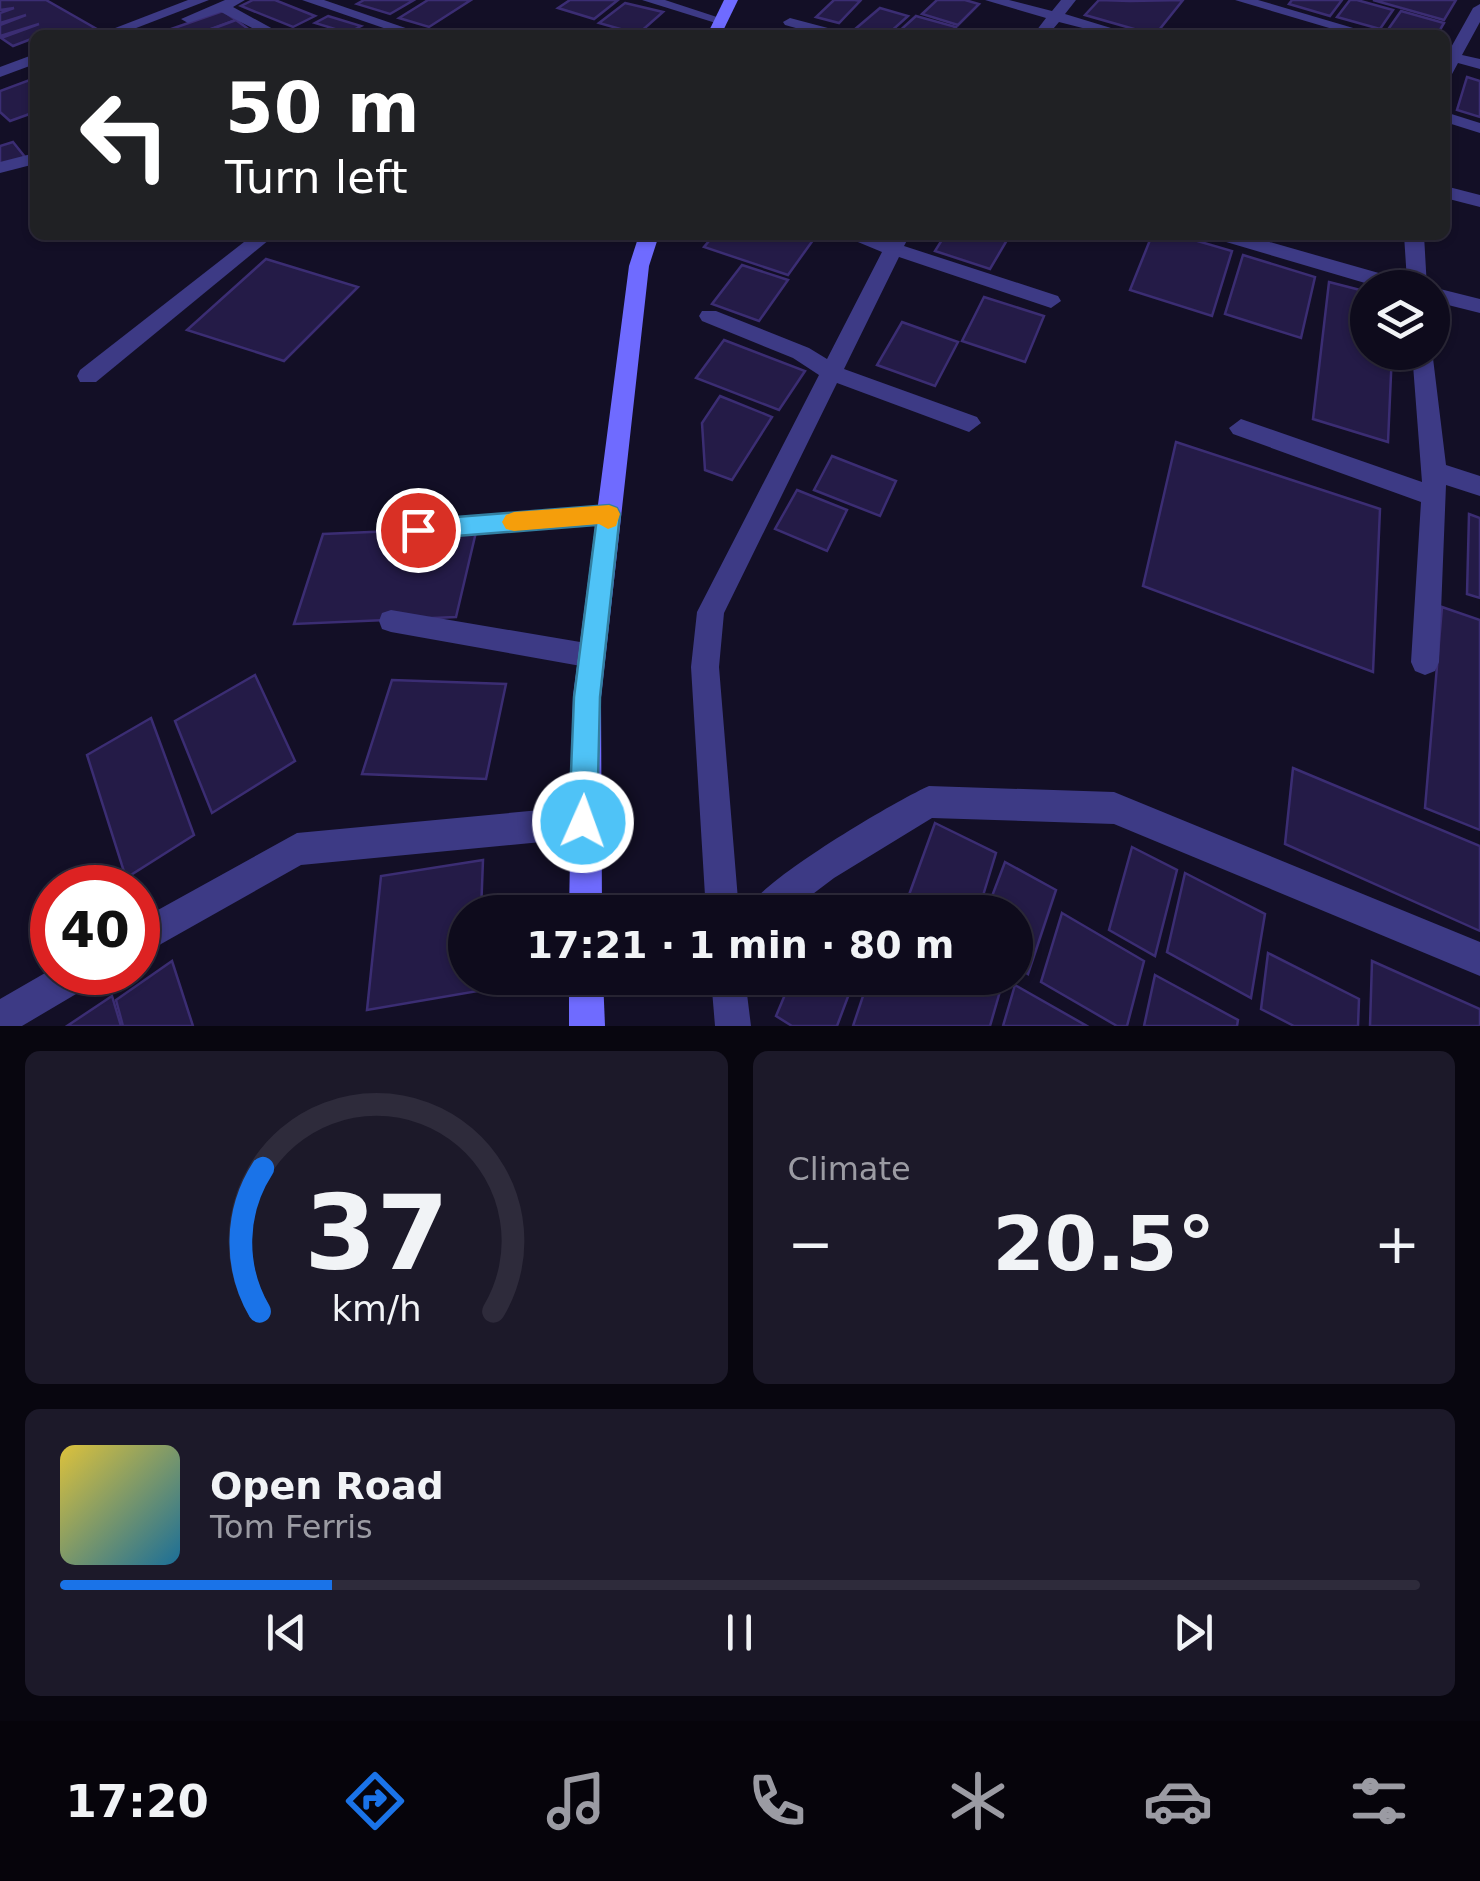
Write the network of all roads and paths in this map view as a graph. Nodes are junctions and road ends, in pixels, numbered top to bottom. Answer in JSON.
{"nodes":[{"id":1,"x":202,"y":0,"type":"edge"},
{"id":2,"x":238,"y":0,"type":"edge"},
{"id":3,"x":309,"y":0,"type":"edge"},
{"id":4,"x":352,"y":0,"type":"edge"},
{"id":5,"x":648,"y":0,"type":"edge"},
{"id":6,"x":732,"y":0,"type":"edge"},
{"id":7,"x":992,"y":0,"type":"edge"},
{"id":8,"x":1069,"y":0,"type":"edge"},
{"id":9,"x":1242,"y":0,"type":"edge"},
{"id":10,"x":221,"y":6,"type":"junction"},
{"id":11,"x":1480,"y":8,"type":"edge"},
{"id":12,"x":335,"y":9,"type":"junction"},
{"id":13,"x":1055,"y":17,"type":"junction"},
{"id":14,"x":790,"y":22,"type":"dead end"},
{"id":15,"x":717,"y":27,"type":"edge"},
{"id":16,"x":118,"y":30,"type":"edge"},
{"id":17,"x":159,"y":30,"type":"edge"},
{"id":18,"x":267,"y":30,"type":"edge"},
{"id":19,"x":404,"y":30,"type":"edge"},
{"id":20,"x":820,"y":30,"type":"edge"},
{"id":21,"x":1044,"y":30,"type":"edge"},
{"id":22,"x":1107,"y":30,"type":"edge"},
{"id":23,"x":1352,"y":30,"type":"edge"},
{"id":24,"x":1450,"y":58,"type":"edge"},
{"id":25,"x":30,"y":61,"type":"edge"},
{"id":26,"x":1450,"y":61,"type":"edge"},
{"id":27,"x":1480,"y":64,"type":"edge"},
{"id":28,"x":1,"y":74,"type":"edge"},
{"id":29,"x":30,"y":76,"type":"edge"},
{"id":30,"x":1450,"y":119,"type":"edge"},
{"id":31,"x":1480,"y":128,"type":"edge"},
{"id":32,"x":30,"y":159,"type":"edge"},
{"id":33,"x":0,"y":168,"type":"edge"},
{"id":34,"x":1450,"y":193,"type":"edge"},
{"id":35,"x":1480,"y":201,"type":"edge"},
{"id":36,"x":259,"y":240,"type":"edge"},
{"id":37,"x":647,"y":240,"type":"edge"},
{"id":38,"x":1240,"y":240,"type":"edge"},
{"id":39,"x":1414,"y":240,"type":"edge"},
{"id":40,"x":896,"y":242,"type":"edge"},
{"id":41,"x":1416,"y":270,"type":"edge"},
{"id":42,"x":1350,"y":272,"type":"edge"},
{"id":43,"x":1450,"y":298,"type":"edge"},
{"id":44,"x":1050,"y":301,"type":"dead end"},
{"id":45,"x":1480,"y":306,"type":"edge"},
{"id":46,"x":709,"y":316,"type":"dead end"},
{"id":47,"x":1426,"y":370,"type":"edge"},
{"id":48,"x":833,"y":373,"type":"junction"},
{"id":49,"x":88,"y":376,"type":"dead end"},
{"id":50,"x":969,"y":423,"type":"dead end"},
{"id":51,"x":1241,"y":428,"type":"dead end"},
{"id":52,"x":1435,"y":483,"type":"junction"},
{"id":53,"x":1480,"y":486,"type":"edge"},
{"id":54,"x":609,"y":514,"type":"junction"},
{"id":55,"x":418,"y":530,"type":"dead end"},
{"id":56,"x":392,"y":621,"type":"dead end"},
{"id":57,"x":592,"y":656,"type":"junction"},
{"id":58,"x":1425,"y":662,"type":"dead end"},
{"id":59,"x":583,"y":822,"type":"junction"},
{"id":60,"x":585,"y":895,"type":"edge"},
{"id":61,"x":721,"y":895,"type":"edge"},
{"id":62,"x":784,"y":895,"type":"edge"},
{"id":63,"x":160,"y":927,"type":"edge"},
{"id":64,"x":1480,"y":959,"type":"edge"},
{"id":65,"x":41,"y":995,"type":"edge"},
{"id":66,"x":587,"y":995,"type":"edge"},
{"id":67,"x":730,"y":995,"type":"edge"},
{"id":68,"x":0,"y":1019,"type":"edge"},
{"id":69,"x":588,"y":1026,"type":"edge"},
{"id":70,"x":733,"y":1026,"type":"edge"}],
"edges":[{"from":1,"to":16,"type":"street"},
{"from":2,"to":10,"type":"street"},
{"from":3,"to":12,"type":"street"},
{"from":4,"to":12,"type":"street"},
{"from":5,"to":15,"type":"street"},
{"from":6,"to":15,"type":"street"},
{"from":7,"to":13,"type":"street"},
{"from":8,"to":13,"type":"street"},
{"from":9,"to":23,"type":"street"},
{"from":10,"to":17,"type":"street"},
{"from":10,"to":18,"type":"street"},
{"from":11,"to":24,"type":"street"},
{"from":12,"to":19,"type":"street"},
{"from":13,"to":21,"type":"street"},
{"from":13,"to":22,"type":"street"},
{"from":14,"to":20,"type":"street"},
{"from":25,"to":28,"type":"street"},
{"from":26,"to":27,"type":"street"},
{"from":28,"to":29,"type":"street"},
{"from":30,"to":31,"type":"street"},
{"from":32,"to":33,"type":"street"},
{"from":34,"to":35,"type":"street"},
{"from":36,"to":49,"type":"street"},
{"from":37,"to":54,"type":"street"},
{"from":38,"to":42,"type":"street"},
{"from":39,"to":41,"type":"street"},
{"from":40,"to":44,"type":"street"},
{"from":40,"to":48,"type":"street"},
{"from":43,"to":45,"type":"street"},
{"from":46,"to":48,"type":"street"},
{"from":47,"to":52,"type":"street"},
{"from":48,"to":50,"type":"street"},
{"from":48,"to":61,"type":"street"},
{"from":51,"to":52,"type":"street"},
{"from":52,"to":53,"type":"street"},
{"from":52,"to":58,"type":"street"},
{"from":54,"to":55,"type":"lane"},
{"from":54,"to":57,"type":"street"},
{"from":56,"to":57,"type":"lane"},
{"from":57,"to":59,"type":"street"},
{"from":59,"to":60,"type":"street"},
{"from":59,"to":63,"type":"street"},
{"from":62,"to":64,"type":"street"},
{"from":65,"to":68,"type":"street"},
{"from":66,"to":69,"type":"street"},
{"from":67,"to":70,"type":"street"}]}
